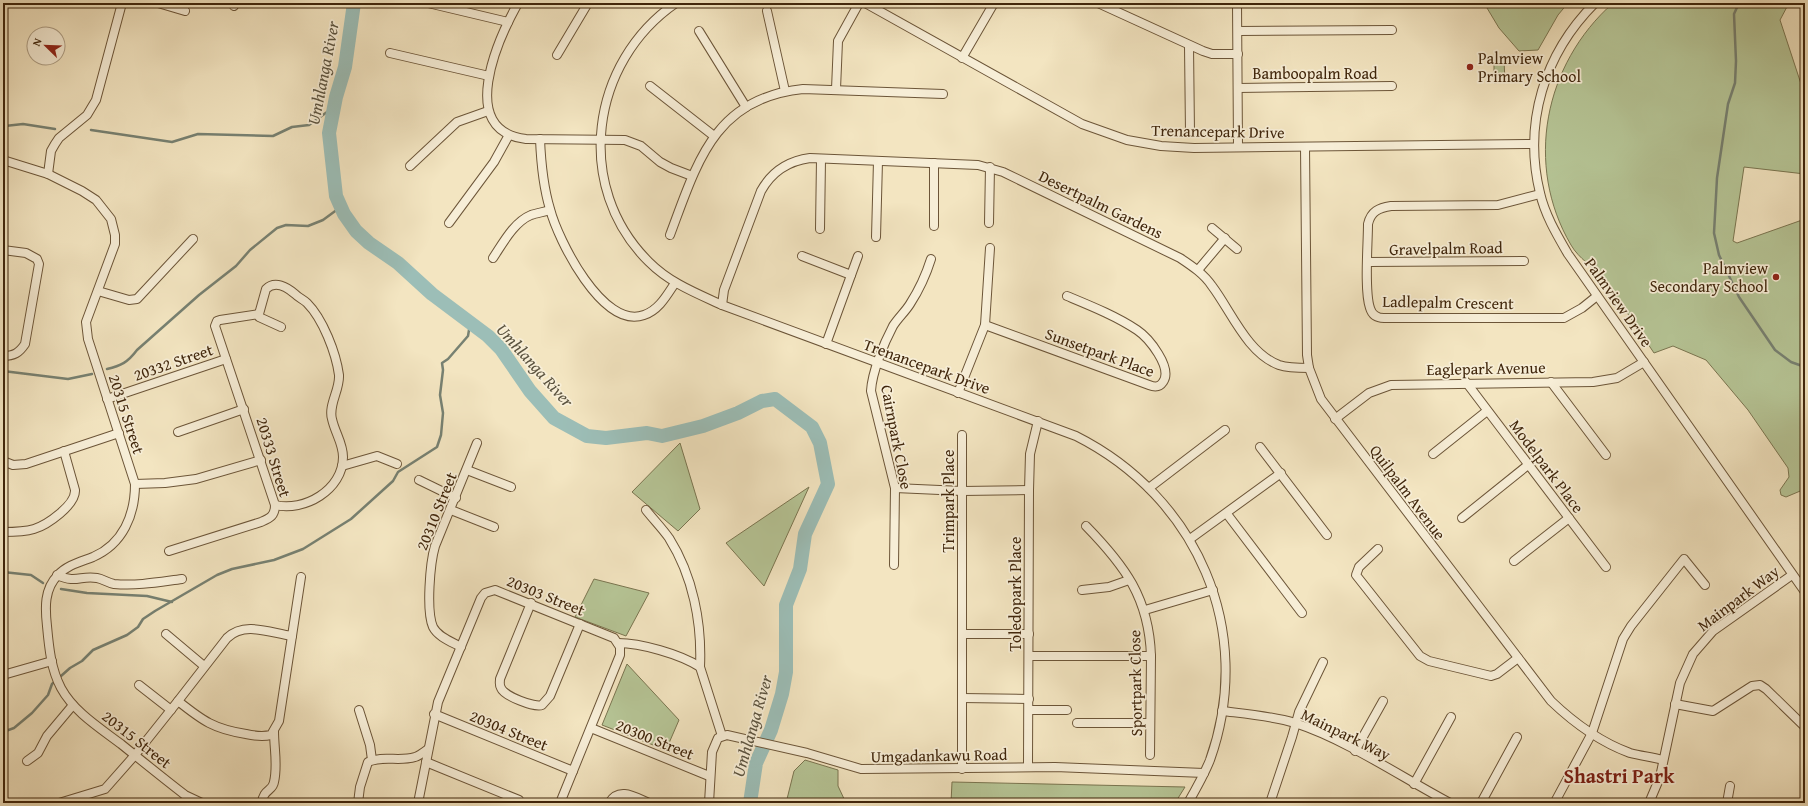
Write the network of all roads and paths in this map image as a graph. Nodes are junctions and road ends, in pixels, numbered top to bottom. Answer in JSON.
{"nodes":[{"id":1,"x":122,"y":3,"type":"edge"},
{"id":2,"x":158,"y":3,"type":"edge"},
{"id":3,"x":428,"y":3,"type":"edge"},
{"id":4,"x":518,"y":3,"type":"edge"},
{"id":5,"x":588,"y":3,"type":"edge"},
{"id":6,"x":676,"y":3,"type":"edge"},
{"id":7,"x":859,"y":3,"type":"edge"},
{"id":8,"x":865,"y":3,"type":"edge"},
{"id":9,"x":994,"y":3,"type":"edge"},
{"id":10,"x":1098,"y":3,"type":"edge"},
{"id":11,"x":1237,"y":3,"type":"edge"},
{"id":12,"x":1595,"y":3,"type":"edge"},
{"id":13,"x":185,"y":11,"type":"dead end"},
{"id":14,"x":767,"y":11,"type":"dead end"},
{"id":15,"x":508,"y":22,"type":"junction"},
{"id":16,"x":1392,"y":30,"type":"dead end"},
{"id":17,"x":699,"y":31,"type":"dead end"},
{"id":18,"x":1238,"y":31,"type":"junction"},
{"id":19,"x":1189,"y":46,"type":"junction"},
{"id":20,"x":390,"y":53,"type":"dead end"},
{"id":21,"x":1238,"y":54,"type":"junction"},
{"id":22,"x":557,"y":55,"type":"dead end"},
{"id":23,"x":962,"y":58,"type":"junction"},
{"id":24,"x":489,"y":76,"type":"junction"},
{"id":25,"x":650,"y":86,"type":"dead end"},
{"id":26,"x":1392,"y":86,"type":"dead end"},
{"id":27,"x":1238,"y":88,"type":"junction"},
{"id":28,"x":836,"y":89,"type":"junction"},
{"id":29,"x":785,"y":91,"type":"junction"},
{"id":30,"x":942,"y":94,"type":"dead end"},
{"id":31,"x":746,"y":107,"type":"junction"},
{"id":32,"x":488,"y":111,"type":"junction"},
{"id":33,"x":1190,"y":133,"type":"dead end"},
{"id":34,"x":509,"y":135,"type":"junction"},
{"id":35,"x":714,"y":136,"type":"junction"},
{"id":36,"x":540,"y":139,"type":"junction"},
{"id":37,"x":600,"y":140,"type":"junction"},
{"id":38,"x":1533,"y":144,"type":"junction"},
{"id":39,"x":1238,"y":147,"type":"junction"},
{"id":40,"x":1305,"y":147,"type":"junction"},
{"id":41,"x":821,"y":159,"type":"junction"},
{"id":42,"x":3,"y":160,"type":"edge"},
{"id":43,"x":878,"y":161,"type":"junction"},
{"id":44,"x":934,"y":163,"type":"junction"},
{"id":45,"x":410,"y":166,"type":"dead end"},
{"id":46,"x":990,"y":167,"type":"junction"},
{"id":47,"x":48,"y":174,"type":"junction"},
{"id":48,"x":692,"y":176,"type":"junction"},
{"id":49,"x":1540,"y":194,"type":"junction"},
{"id":50,"x":550,"y":210,"type":"junction"},
{"id":51,"x":449,"y":223,"type":"dead end"},
{"id":52,"x":989,"y":223,"type":"dead end"},
{"id":53,"x":934,"y":226,"type":"dead end"},
{"id":54,"x":1212,"y":228,"type":"dead end"},
{"id":55,"x":820,"y":229,"type":"dead end"},
{"id":56,"x":670,"y":235,"type":"dead end"},
{"id":57,"x":876,"y":237,"type":"dead end"},
{"id":58,"x":1225,"y":238,"type":"junction"},
{"id":59,"x":193,"y":239,"type":"dead end"},
{"id":60,"x":990,"y":248,"type":"dead end"},
{"id":61,"x":1237,"y":249,"type":"dead end"},
{"id":62,"x":3,"y":250,"type":"edge"},
{"id":63,"x":802,"y":256,"type":"dead end"},
{"id":64,"x":858,"y":256,"type":"dead end"},
{"id":65,"x":493,"y":258,"type":"dead end"},
{"id":66,"x":931,"y":259,"type":"dead end"},
{"id":67,"x":1524,"y":261,"type":"dead end"},
{"id":68,"x":1368,"y":262,"type":"junction"},
{"id":69,"x":1198,"y":270,"type":"junction"},
{"id":70,"x":851,"y":275,"type":"junction"},
{"id":71,"x":675,"y":283,"type":"junction"},
{"id":72,"x":98,"y":291,"type":"junction"},
{"id":73,"x":1067,"y":296,"type":"dead end"},
{"id":74,"x":1597,"y":296,"type":"junction"},
{"id":75,"x":722,"y":305,"type":"junction"},
{"id":76,"x":259,"y":314,"type":"junction"},
{"id":77,"x":985,"y":325,"type":"junction"},
{"id":78,"x":281,"y":327,"type":"dead end"},
{"id":79,"x":826,"y":344,"type":"junction"},
{"id":80,"x":3,"y":356,"type":"edge"},
{"id":81,"x":226,"y":359,"type":"junction"},
{"id":82,"x":1644,"y":362,"type":"junction"},
{"id":83,"x":877,"y":363,"type":"junction"},
{"id":84,"x":1309,"y":368,"type":"junction"},
{"id":85,"x":1466,"y":382,"type":"junction"},
{"id":86,"x":1551,"y":382,"type":"junction"},
{"id":87,"x":958,"y":393,"type":"junction"},
{"id":88,"x":107,"y":399,"type":"junction"},
{"id":89,"x":244,"y":409,"type":"junction"},
{"id":90,"x":1487,"y":411,"type":"junction"},
{"id":91,"x":1335,"y":419,"type":"junction"},
{"id":92,"x":1038,"y":422,"type":"junction"},
{"id":93,"x":1225,"y":430,"type":"dead end"},
{"id":94,"x":178,"y":432,"type":"dead end"},
{"id":95,"x":119,"y":433,"type":"junction"},
{"id":96,"x":962,"y":435,"type":"dead end"},
{"id":97,"x":477,"y":443,"type":"dead end"},
{"id":98,"x":1260,"y":447,"type":"dead end"},
{"id":99,"x":64,"y":451,"type":"junction"},
{"id":100,"x":1432,"y":454,"type":"dead end"},
{"id":101,"x":1606,"y":455,"type":"dead end"},
{"id":102,"x":261,"y":460,"type":"junction"},
{"id":103,"x":3,"y":461,"type":"edge"},
{"id":104,"x":397,"y":464,"type":"dead end"},
{"id":105,"x":1528,"y":465,"type":"junction"},
{"id":106,"x":342,"y":466,"type":"junction"},
{"id":107,"x":467,"y":470,"type":"junction"},
{"id":108,"x":1281,"y":473,"type":"junction"},
{"id":109,"x":419,"y":480,"type":"dead end"},
{"id":110,"x":135,"y":484,"type":"junction"},
{"id":111,"x":511,"y":487,"type":"dead end"},
{"id":112,"x":896,"y":488,"type":"junction"},
{"id":113,"x":1149,"y":488,"type":"junction"},
{"id":114,"x":1029,"y":490,"type":"junction"},
{"id":115,"x":962,"y":491,"type":"junction"},
{"id":116,"x":456,"y":498,"type":"junction"},
{"id":117,"x":275,"y":505,"type":"junction"},
{"id":118,"x":451,"y":510,"type":"junction"},
{"id":119,"x":646,"y":510,"type":"dead end"},
{"id":120,"x":1227,"y":514,"type":"junction"},
{"id":121,"x":1462,"y":518,"type":"dead end"},
{"id":122,"x":1569,"y":518,"type":"junction"},
{"id":123,"x":1086,"y":526,"type":"dead end"},
{"id":124,"x":494,"y":528,"type":"dead end"},
{"id":125,"x":3,"y":532,"type":"edge"},
{"id":126,"x":1327,"y":534,"type":"dead end"},
{"id":127,"x":1190,"y":540,"type":"junction"},
{"id":128,"x":1378,"y":549,"type":"dead end"},
{"id":129,"x":169,"y":551,"type":"dead end"},
{"id":130,"x":1514,"y":561,"type":"dead end"},
{"id":131,"x":894,"y":565,"type":"dead end"},
{"id":132,"x":1606,"y":567,"type":"dead end"},
{"id":133,"x":57,"y":575,"type":"junction"},
{"id":134,"x":1792,"y":575,"type":"junction"},
{"id":135,"x":301,"y":577,"type":"dead end"},
{"id":136,"x":182,"y":579,"type":"dead end"},
{"id":137,"x":1129,"y":580,"type":"junction"},
{"id":138,"x":1705,"y":584,"type":"dead end"},
{"id":139,"x":1082,"y":590,"type":"dead end"},
{"id":140,"x":1213,"y":590,"type":"junction"},
{"id":141,"x":1805,"y":592,"type":"edge"},
{"id":142,"x":531,"y":603,"type":"junction"},
{"id":143,"x":1145,"y":610,"type":"junction"},
{"id":144,"x":1302,"y":613,"type":"dead end"},
{"id":145,"x":580,"y":624,"type":"junction"},
{"id":146,"x":166,"y":634,"type":"dead end"},
{"id":147,"x":962,"y":634,"type":"junction"},
{"id":148,"x":1029,"y":634,"type":"junction"},
{"id":149,"x":292,"y":636,"type":"junction"},
{"id":150,"x":618,"y":643,"type":"junction"},
{"id":151,"x":461,"y":647,"type":"junction"},
{"id":152,"x":1029,"y":656,"type":"junction"},
{"id":153,"x":1151,"y":656,"type":"junction"},
{"id":154,"x":1518,"y":658,"type":"junction"},
{"id":155,"x":52,"y":661,"type":"junction"},
{"id":156,"x":1323,"y":662,"type":"dead end"},
{"id":157,"x":204,"y":666,"type":"junction"},
{"id":158,"x":700,"y":667,"type":"junction"},
{"id":159,"x":3,"y":675,"type":"edge"},
{"id":160,"x":139,"y":685,"type":"dead end"},
{"id":161,"x":962,"y":698,"type":"junction"},
{"id":162,"x":1029,"y":698,"type":"junction"},
{"id":163,"x":178,"y":701,"type":"junction"},
{"id":164,"x":1383,"y":701,"type":"dead end"},
{"id":165,"x":1675,"y":704,"type":"junction"},
{"id":166,"x":73,"y":705,"type":"junction"},
{"id":167,"x":171,"y":710,"type":"junction"},
{"id":168,"x":359,"y":710,"type":"dead end"},
{"id":169,"x":1029,"y":710,"type":"junction"},
{"id":170,"x":1067,"y":710,"type":"dead end"},
{"id":171,"x":1222,"y":711,"type":"junction"},
{"id":172,"x":434,"y":714,"type":"junction"},
{"id":173,"x":1451,"y":717,"type":"dead end"},
{"id":174,"x":1076,"y":723,"type":"dead end"},
{"id":175,"x":1150,"y":723,"type":"junction"},
{"id":176,"x":1295,"y":724,"type":"junction"},
{"id":177,"x":1805,"y":727,"type":"edge"},
{"id":178,"x":591,"y":728,"type":"junction"},
{"id":179,"x":274,"y":731,"type":"junction"},
{"id":180,"x":1592,"y":734,"type":"junction"},
{"id":181,"x":722,"y":736,"type":"junction"},
{"id":182,"x":1517,"y":737,"type":"dead end"},
{"id":183,"x":428,"y":749,"type":"junction"},
{"id":184,"x":1355,"y":751,"type":"junction"},
{"id":185,"x":135,"y":755,"type":"junction"},
{"id":186,"x":1150,"y":755,"type":"dead end"},
{"id":187,"x":372,"y":760,"type":"junction"},
{"id":188,"x":1663,"y":760,"type":"junction"},
{"id":189,"x":27,"y":761,"type":"dead end"},
{"id":190,"x":426,"y":762,"type":"junction"},
{"id":191,"x":1028,"y":768,"type":"junction"},
{"id":192,"x":962,"y":769,"type":"junction"},
{"id":193,"x":573,"y":771,"type":"junction"},
{"id":194,"x":1204,"y":773,"type":"junction"},
{"id":195,"x":709,"y":776,"type":"junction"},
{"id":196,"x":1414,"y":784,"type":"junction"},
{"id":197,"x":1730,"y":786,"type":"dead end"},
{"id":198,"x":518,"y":800,"type":"dead end"},
{"id":199,"x":1556,"y":800,"type":"dead end"},
{"id":200,"x":59,"y":803,"type":"edge"},
{"id":201,"x":202,"y":803,"type":"edge"},
{"id":202,"x":262,"y":803,"type":"edge"},
{"id":203,"x":358,"y":803,"type":"edge"},
{"id":204,"x":418,"y":803,"type":"edge"},
{"id":205,"x":560,"y":803,"type":"edge"},
{"id":206,"x":609,"y":803,"type":"edge"},
{"id":207,"x":649,"y":803,"type":"edge"},
{"id":208,"x":709,"y":803,"type":"edge"},
{"id":209,"x":1188,"y":803,"type":"edge"},
{"id":210,"x":1270,"y":803,"type":"edge"},
{"id":211,"x":1450,"y":803,"type":"edge"},
{"id":212,"x":1482,"y":803,"type":"edge"},
{"id":213,"x":1649,"y":803,"type":"edge"},
{"id":214,"x":1727,"y":803,"type":"edge"}],
"edges":[{"from":1,"to":47,"type":"street"},
{"from":2,"to":13,"type":"street"},
{"from":3,"to":15,"type":"street"},
{"from":4,"to":15,"type":"street"},
{"from":5,"to":22,"type":"street"},
{"from":6,"to":37,"type":"street","name":"Trenancepark Drive"},
{"from":7,"to":28,"type":"street"},
{"from":8,"to":23,"type":"street","name":"Trenancepark Drive"},
{"from":9,"to":23,"type":"street"},
{"from":10,"to":19,"type":"street"},
{"from":11,"to":18,"type":"street"},
{"from":12,"to":38,"type":"street","name":"Palmview Drive"},
{"from":14,"to":29,"type":"street"},
{"from":15,"to":24,"type":"street"},
{"from":16,"to":18,"type":"street"},
{"from":17,"to":31,"type":"street"},
{"from":18,"to":21,"type":"street"},
{"from":19,"to":21,"type":"street"},
{"from":19,"to":33,"type":"street"},
{"from":20,"to":24,"type":"street"},
{"from":21,"to":27,"type":"street"},
{"from":23,"to":39,"type":"street","name":"Trenancepark Drive"},
{"from":24,"to":32,"type":"street"},
{"from":25,"to":35,"type":"street"},
{"from":26,"to":27,"type":"street","name":"Bamboopalm Road"},
{"from":27,"to":39,"type":"street"},
{"from":28,"to":29,"type":"street"},
{"from":28,"to":30,"type":"street"},
{"from":29,"to":31,"type":"street"},
{"from":31,"to":35,"type":"street"},
{"from":32,"to":34,"type":"street"},
{"from":32,"to":45,"type":"street"},
{"from":34,"to":36,"type":"street"},
{"from":34,"to":51,"type":"street"},
{"from":35,"to":48,"type":"street"},
{"from":36,"to":37,"type":"street"},
{"from":36,"to":50,"type":"street"},
{"from":37,"to":48,"type":"street"},
{"from":37,"to":71,"type":"street","name":"Trenancepark Drive"},
{"from":38,"to":40,"type":"street","name":"Trenancepark Drive"},
{"from":38,"to":49,"type":"street","name":"Palmview Drive"},
{"from":39,"to":40,"type":"street","name":"Trenancepark Drive"},
{"from":40,"to":84,"type":"street","name":"Quilpalm Avenue"},
{"from":41,"to":43,"type":"street","name":"Desertpalm Gardens"},
{"from":41,"to":55,"type":"street"},
{"from":41,"to":75,"type":"street","name":"Desertpalm Gardens"},
{"from":42,"to":47,"type":"street","name":"20315 Street"},
{"from":43,"to":44,"type":"street","name":"Desertpalm Gardens"},
{"from":43,"to":57,"type":"street"},
{"from":44,"to":46,"type":"street","name":"Desertpalm Gardens"},
{"from":44,"to":53,"type":"street"},
{"from":46,"to":52,"type":"street"},
{"from":46,"to":69,"type":"street","name":"Desertpalm Gardens"},
{"from":47,"to":72,"type":"street","name":"20315 Street"},
{"from":48,"to":56,"type":"street"},
{"from":49,"to":68,"type":"street","name":"Ladlepalm Crescent"},
{"from":49,"to":74,"type":"street","name":"Palmview Drive"},
{"from":50,"to":65,"type":"street"},
{"from":50,"to":71,"type":"street"},
{"from":54,"to":58,"type":"street"},
{"from":58,"to":61,"type":"street"},
{"from":58,"to":69,"type":"street"},
{"from":59,"to":72,"type":"street"},
{"from":60,"to":77,"type":"street"},
{"from":62,"to":80,"type":"street"},
{"from":63,"to":70,"type":"street"},
{"from":64,"to":70,"type":"street"},
{"from":66,"to":83,"type":"street","name":"Cairnpark Close"},
{"from":67,"to":68,"type":"street","name":"Gravelpalm Road"},
{"from":68,"to":74,"type":"street","name":"Ladlepalm Crescent"},
{"from":69,"to":84,"type":"street","name":"Desertpalm Gardens"},
{"from":70,"to":79,"type":"street"},
{"from":71,"to":75,"type":"street","name":"Trenancepark Drive"},
{"from":72,"to":88,"type":"street","name":"20315 Street"},
{"from":73,"to":77,"type":"street","name":"Sunsetpark Place"},
{"from":74,"to":82,"type":"street","name":"Palmview Drive"},
{"from":75,"to":79,"type":"street","name":"Trenancepark Drive"},
{"from":76,"to":78,"type":"street"},
{"from":76,"to":81,"type":"street","name":"20333 Street"},
{"from":76,"to":106,"type":"street"},
{"from":77,"to":87,"type":"street"},
{"from":79,"to":83,"type":"street","name":"Trenancepark Drive"},
{"from":81,"to":88,"type":"street","name":"20332 Street"},
{"from":81,"to":89,"type":"street","name":"20333 Street"},
{"from":82,"to":86,"type":"street","name":"Eaglepark Avenue"},
{"from":82,"to":134,"type":"street","name":"Palmview Drive"},
{"from":83,"to":87,"type":"street","name":"Trenancepark Drive"},
{"from":83,"to":112,"type":"street","name":"Cairnpark Close"},
{"from":84,"to":91,"type":"street","name":"Quilpalm Avenue"},
{"from":85,"to":86,"type":"street","name":"Eaglepark Avenue"},
{"from":85,"to":90,"type":"street","name":"Modelpark Place"},
{"from":85,"to":91,"type":"street","name":"Eaglepark Avenue"},
{"from":86,"to":101,"type":"street"},
{"from":87,"to":92,"type":"street","name":"Trenancepark Drive"},
{"from":88,"to":95,"type":"street","name":"20315 Street"},
{"from":89,"to":94,"type":"street"},
{"from":89,"to":102,"type":"street","name":"20333 Street"},
{"from":90,"to":100,"type":"street"},
{"from":90,"to":105,"type":"street","name":"Modelpark Place"},
{"from":91,"to":154,"type":"street","name":"Quilpalm Avenue"},
{"from":92,"to":113,"type":"street","name":"Trenancepark Drive"},
{"from":92,"to":114,"type":"street","name":"Toledopark Place"},
{"from":93,"to":113,"type":"street"},
{"from":95,"to":99,"type":"street"},
{"from":95,"to":110,"type":"street","name":"20315 Street"},
{"from":96,"to":115,"type":"street","name":"Trimpark Place"},
{"from":97,"to":107,"type":"street","name":"20310 Street"},
{"from":98,"to":108,"type":"street"},
{"from":99,"to":103,"type":"street"},
{"from":99,"to":125,"type":"street"},
{"from":102,"to":110,"type":"street"},
{"from":102,"to":117,"type":"street","name":"20333 Street"},
{"from":104,"to":106,"type":"street"},
{"from":105,"to":121,"type":"street"},
{"from":105,"to":122,"type":"street","name":"Modelpark Place"},
{"from":106,"to":117,"type":"street"},
{"from":107,"to":111,"type":"street"},
{"from":107,"to":116,"type":"street","name":"20310 Street"},
{"from":108,"to":120,"type":"street"},
{"from":108,"to":126,"type":"street"},
{"from":109,"to":116,"type":"street"},
{"from":110,"to":133,"type":"street","name":"20315 Street"},
{"from":112,"to":115,"type":"street"},
{"from":112,"to":131,"type":"street","name":"Cairnpark Close"},
{"from":113,"to":127,"type":"street","name":"Trenancepark Drive"},
{"from":114,"to":115,"type":"street"},
{"from":114,"to":148,"type":"street","name":"Toledopark Place"},
{"from":115,"to":147,"type":"street","name":"Trimpark Place"},
{"from":116,"to":118,"type":"street","name":"20310 Street"},
{"from":117,"to":129,"type":"street","name":"20333 Street"},
{"from":118,"to":124,"type":"street"},
{"from":118,"to":151,"type":"street","name":"20310 Street"},
{"from":119,"to":158,"type":"street"},
{"from":120,"to":127,"type":"street"},
{"from":120,"to":144,"type":"street"},
{"from":122,"to":130,"type":"street"},
{"from":122,"to":132,"type":"street","name":"Modelpark Place"},
{"from":123,"to":137,"type":"street","name":"Sportpark Close"},
{"from":127,"to":140,"type":"street","name":"Trenancepark Drive"},
{"from":128,"to":154,"type":"street"},
{"from":133,"to":136,"type":"street"},
{"from":133,"to":155,"type":"street"},
{"from":134,"to":141,"type":"street","name":"Palmview Drive"},
{"from":134,"to":165,"type":"street","name":"Mainpark Way"},
{"from":135,"to":149,"type":"street"},
{"from":137,"to":139,"type":"street"},
{"from":137,"to":143,"type":"street","name":"Sportpark Close"},
{"from":138,"to":180,"type":"street"},
{"from":140,"to":143,"type":"street","name":"Sportpark Close"},
{"from":140,"to":171,"type":"street","name":"Trenancepark Drive"},
{"from":142,"to":145,"type":"street","name":"20303 Street"},
{"from":142,"to":145,"type":"street"},
{"from":142,"to":151,"type":"street","name":"20303 Street"},
{"from":143,"to":153,"type":"street","name":"Sportpark Close"},
{"from":145,"to":150,"type":"street","name":"20303 Street"},
{"from":146,"to":157,"type":"street"},
{"from":147,"to":148,"type":"street"},
{"from":147,"to":161,"type":"street","name":"Trimpark Place"},
{"from":148,"to":152,"type":"street","name":"Toledopark Place"},
{"from":149,"to":157,"type":"street"},
{"from":149,"to":179,"type":"street"},
{"from":150,"to":158,"type":"street"},
{"from":150,"to":178,"type":"street"},
{"from":151,"to":172,"type":"street","name":"20303 Street"},
{"from":152,"to":153,"type":"street"},
{"from":152,"to":162,"type":"street","name":"Toledopark Place"},
{"from":153,"to":175,"type":"street","name":"Sportpark Close"},
{"from":154,"to":180,"type":"street","name":"Quilpalm Avenue"},
{"from":155,"to":159,"type":"street"},
{"from":155,"to":166,"type":"street","name":"20315 Street"},
{"from":156,"to":176,"type":"street"},
{"from":157,"to":163,"type":"street"},
{"from":158,"to":181,"type":"street"},
{"from":160,"to":167,"type":"street"},
{"from":161,"to":162,"type":"street"},
{"from":161,"to":192,"type":"street","name":"Trimpark Place"},
{"from":162,"to":169,"type":"street","name":"Toledopark Place"},
{"from":163,"to":167,"type":"street"},
{"from":163,"to":179,"type":"street"},
{"from":164,"to":184,"type":"street"},
{"from":165,"to":177,"type":"street"},
{"from":165,"to":188,"type":"street","name":"Mainpark Way"},
{"from":166,"to":185,"type":"street","name":"20315 Street"},
{"from":166,"to":189,"type":"street"},
{"from":167,"to":185,"type":"street"},
{"from":168,"to":187,"type":"street"},
{"from":169,"to":170,"type":"street"},
{"from":169,"to":191,"type":"street","name":"Toledopark Place"},
{"from":171,"to":176,"type":"street","name":"Mainpark Way"},
{"from":171,"to":194,"type":"street","name":"Trenancepark Drive"},
{"from":172,"to":183,"type":"street","name":"20303 Street"},
{"from":172,"to":193,"type":"street","name":"20304 Street"},
{"from":173,"to":196,"type":"street"},
{"from":174,"to":175,"type":"street"},
{"from":175,"to":186,"type":"street","name":"Sportpark Close"},
{"from":176,"to":184,"type":"street","name":"Mainpark Way"},
{"from":176,"to":210,"type":"street"},
{"from":178,"to":193,"type":"street"},
{"from":178,"to":195,"type":"street","name":"20300 Street"},
{"from":179,"to":202,"type":"street"},
{"from":180,"to":188,"type":"street","name":"Quilpalm Avenue"},
{"from":180,"to":199,"type":"street"},
{"from":181,"to":192,"type":"street","name":"Umgadankawu Road"},
{"from":181,"to":195,"type":"street"},
{"from":182,"to":212,"type":"street"},
{"from":183,"to":187,"type":"street"},
{"from":183,"to":190,"type":"street","name":"20303 Street"},
{"from":184,"to":196,"type":"street","name":"Mainpark Way"},
{"from":185,"to":200,"type":"street"},
{"from":185,"to":201,"type":"street","name":"20315 Street"},
{"from":187,"to":203,"type":"street"},
{"from":188,"to":213,"type":"street","name":"Mainpark Way"},
{"from":190,"to":198,"type":"street"},
{"from":190,"to":204,"type":"street","name":"20303 Street"},
{"from":191,"to":192,"type":"street","name":"Umgadankawu Road"},
{"from":191,"to":194,"type":"street","name":"Umgadankawu Road"},
{"from":193,"to":205,"type":"street"},
{"from":194,"to":209,"type":"street","name":"Trenancepark Drive"},
{"from":195,"to":208,"type":"street"},
{"from":196,"to":211,"type":"street","name":"Mainpark Way"},
{"from":197,"to":214,"type":"street"},
{"from":206,"to":207,"type":"street"}]}
